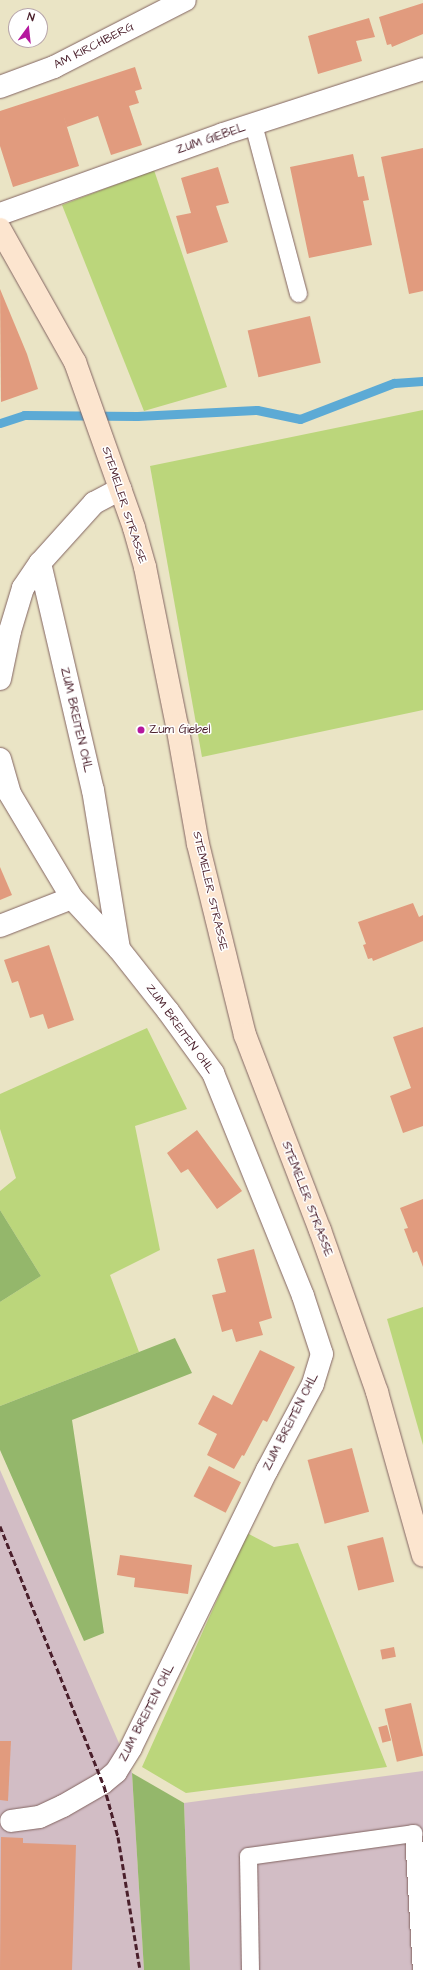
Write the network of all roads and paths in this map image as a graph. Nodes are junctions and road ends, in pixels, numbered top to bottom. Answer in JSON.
{"nodes":[{"id":1,"x":185,"y":0,"type":"edge"},
{"id":2,"x":423,"y":69,"type":"edge"},
{"id":3,"x":0,"y":87,"type":"edge"},
{"id":4,"x":253,"y":124,"type":"junction"},
{"id":5,"x":0,"y":214,"type":"edge"},
{"id":6,"x":0,"y":229,"type":"edge"},
{"id":7,"x":298,"y":293,"type":"dead end"},
{"id":8,"x":120,"y":489,"type":"junction"},
{"id":9,"x":40,"y":563,"type":"junction"},
{"id":10,"x":0,"y":679,"type":"edge"},
{"id":11,"x":0,"y":759,"type":"edge"},
{"id":12,"x":72,"y":898,"type":"junction"},
{"id":13,"x":0,"y":926,"type":"edge"},
{"id":14,"x":119,"y":949,"type":"junction"},
{"id":15,"x":423,"y":1556,"type":"edge"},
{"id":16,"x":5,"y":1821,"type":"edge"},
{"id":17,"x":250,"y":1970,"type":"edge"},
{"id":18,"x":421,"y":1970,"type":"edge"}],
"edges":[{"from":1,"to":3,"type":"street","name":"AM KIRCHBERG"},
{"from":2,"to":4,"type":"street","name":"ZUM GIEBEL"},
{"from":4,"to":5,"type":"street","name":"ZUM GIEBEL"},
{"from":4,"to":7,"type":"lane"},
{"from":6,"to":8,"type":"main road","name":"STEMELER STRASSE"},
{"from":8,"to":9,"type":"street"},
{"from":8,"to":15,"type":"main road","name":"STEMELER STRASSE"},
{"from":9,"to":10,"type":"street"},
{"from":9,"to":14,"type":"street","name":"ZUM BREITEN OHL"},
{"from":11,"to":12,"type":"street","name":"ZUM BREITEN OHL"},
{"from":12,"to":13,"type":"street"},
{"from":12,"to":14,"type":"street","name":"ZUM BREITEN OHL"},
{"from":14,"to":16,"type":"street","name":"ZUM BREITEN OHL"},
{"from":17,"to":18,"type":"lane"}]}
